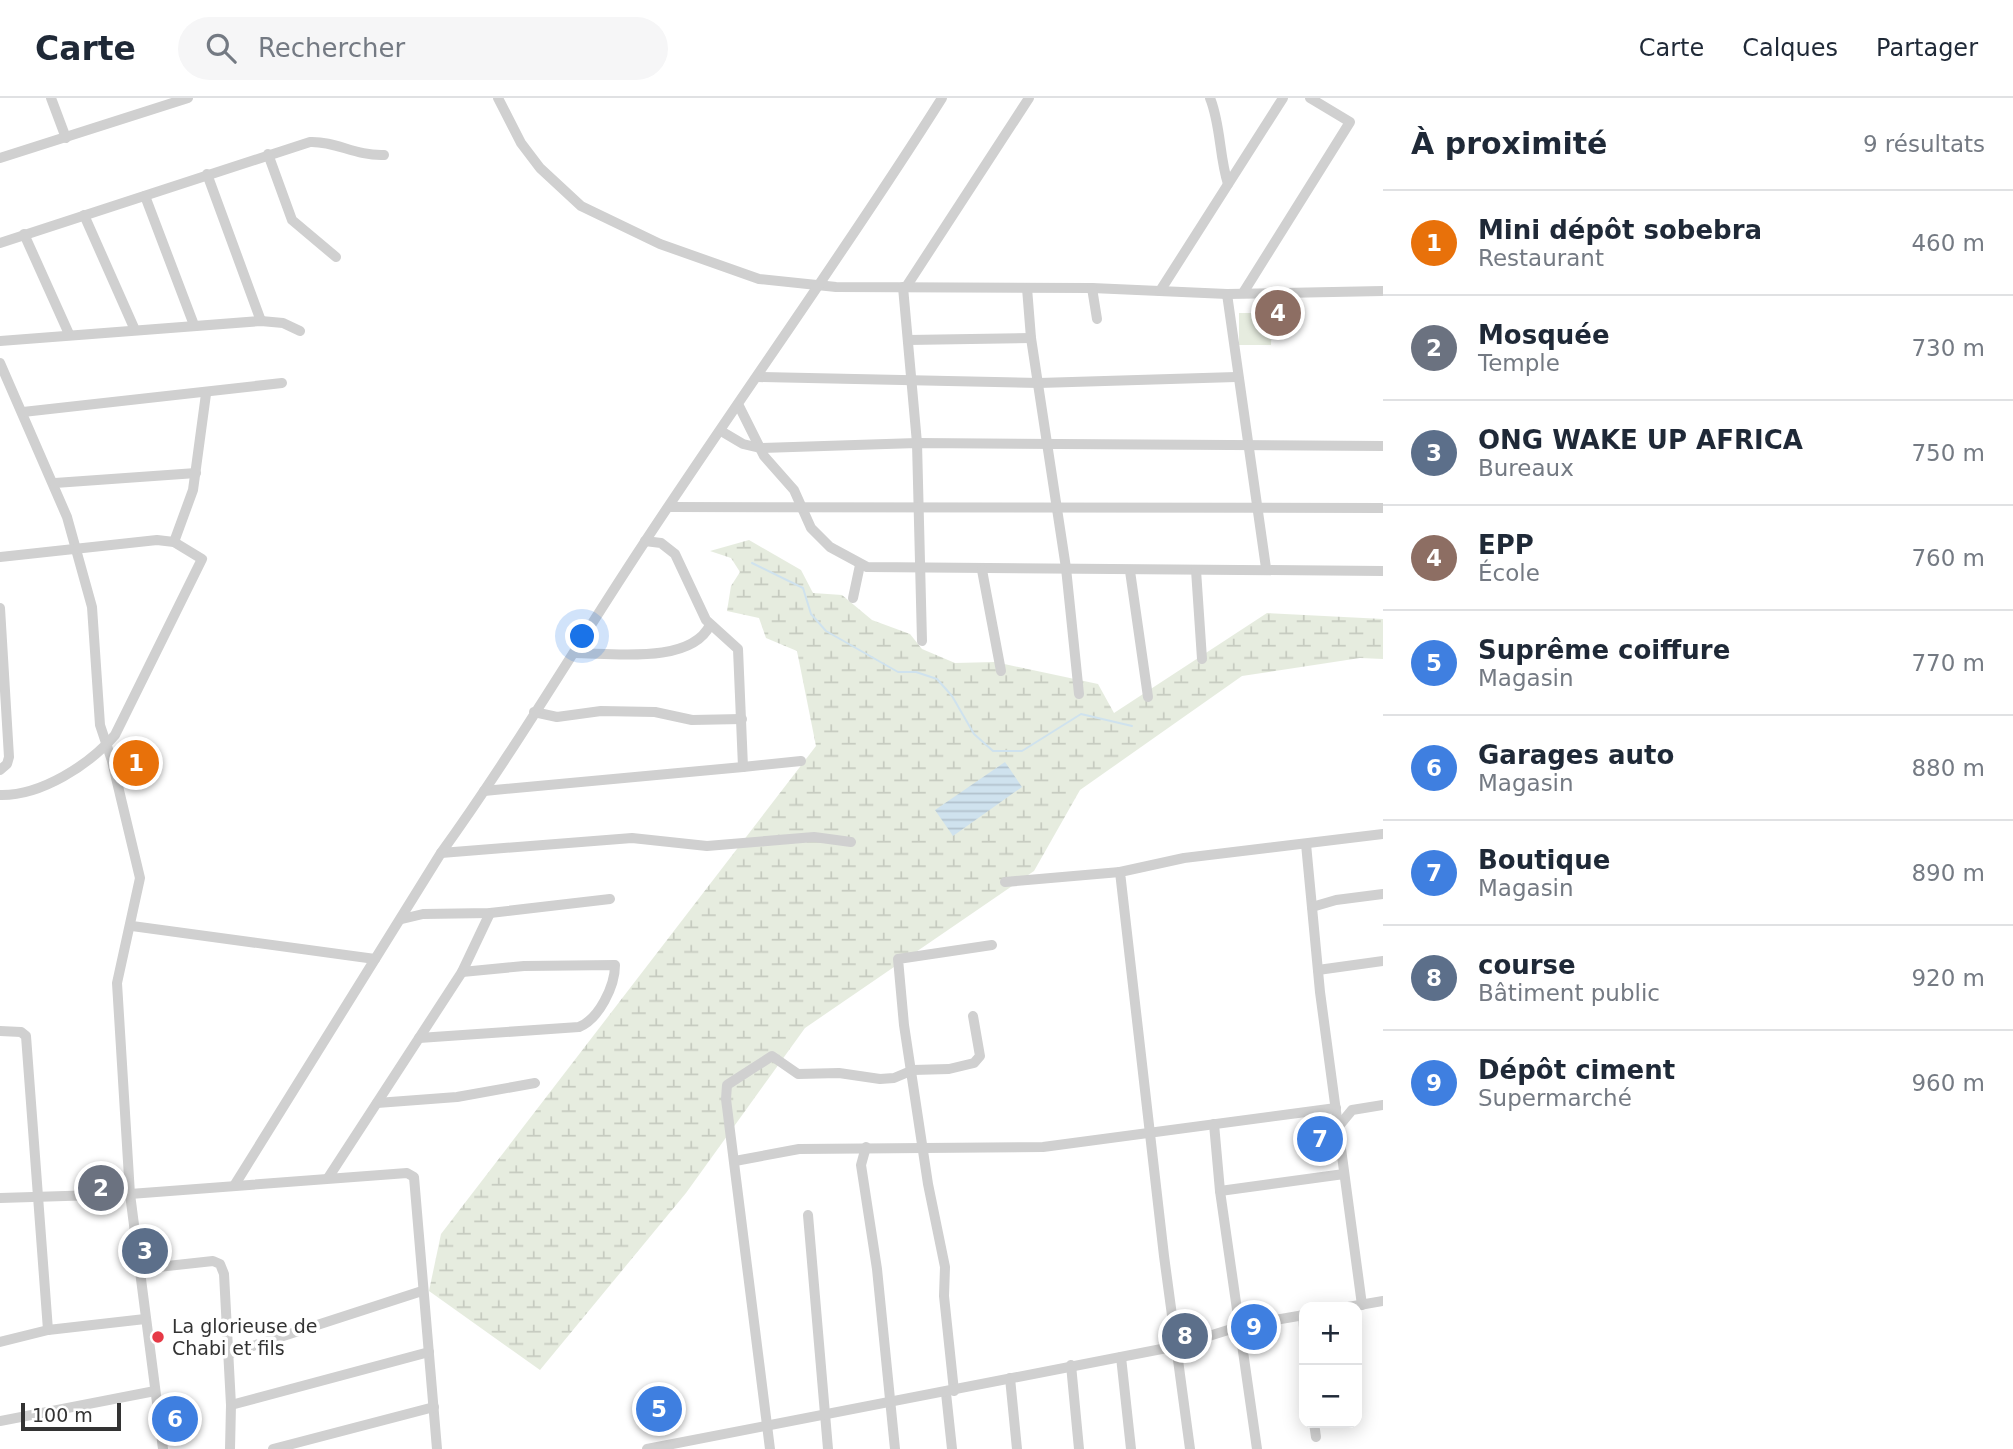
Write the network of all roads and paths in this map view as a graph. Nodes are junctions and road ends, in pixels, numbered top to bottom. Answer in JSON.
{"nodes":[{"id":1,"x":51,"y":98,"type":"edge"},
{"id":2,"x":188,"y":98,"type":"edge"},
{"id":3,"x":498,"y":98,"type":"edge"},
{"id":4,"x":942,"y":98,"type":"edge"},
{"id":5,"x":1029,"y":98,"type":"edge"},
{"id":6,"x":1210,"y":98,"type":"edge"},
{"id":7,"x":1283,"y":98,"type":"edge"},
{"id":8,"x":1310,"y":98,"type":"edge"},
{"id":9,"x":66,"y":138,"type":"junction"},
{"id":10,"x":1,"y":153,"type":"edge"},
{"id":11,"x":268,"y":154,"type":"junction"},
{"id":12,"x":384,"y":155,"type":"dead end"},
{"id":13,"x":207,"y":174,"type":"junction"},
{"id":14,"x":1228,"y":184,"type":"junction"},
{"id":15,"x":145,"y":196,"type":"junction"},
{"id":16,"x":84,"y":215,"type":"junction"},
{"id":17,"x":24,"y":234,"type":"junction"},
{"id":18,"x":0,"y":243,"type":"edge"},
{"id":19,"x":336,"y":257,"type":"dead end"},
{"id":20,"x":820,"y":286,"type":"junction"},
{"id":21,"x":905,"y":287,"type":"junction"},
{"id":22,"x":1027,"y":288,"type":"junction"},
{"id":23,"x":1093,"y":288,"type":"junction"},
{"id":24,"x":1160,"y":291,"type":"junction"},
{"id":25,"x":1383,"y":291,"type":"edge"},
{"id":26,"x":1243,"y":293,"type":"junction"},
{"id":27,"x":1227,"y":294,"type":"junction"},
{"id":28,"x":1097,"y":319,"type":"dead end"},
{"id":29,"x":261,"y":321,"type":"junction"},
{"id":30,"x":194,"y":325,"type":"junction"},
{"id":31,"x":135,"y":330,"type":"junction"},
{"id":32,"x":300,"y":331,"type":"dead end"},
{"id":33,"x":69,"y":334,"type":"junction"},
{"id":34,"x":1031,"y":338,"type":"junction"},
{"id":35,"x":0,"y":341,"type":"edge"},
{"id":36,"x":908,"y":341,"type":"junction"},
{"id":37,"x":0,"y":363,"type":"edge"},
{"id":38,"x":758,"y":377,"type":"junction"},
{"id":39,"x":1236,"y":377,"type":"junction"},
{"id":40,"x":913,"y":379,"type":"junction"},
{"id":41,"x":282,"y":383,"type":"dead end"},
{"id":42,"x":1039,"y":383,"type":"junction"},
{"id":43,"x":206,"y":394,"type":"junction"},
{"id":44,"x":739,"y":406,"type":"junction"},
{"id":45,"x":23,"y":411,"type":"junction"},
{"id":46,"x":722,"y":431,"type":"junction"},
{"id":47,"x":917,"y":443,"type":"junction"},
{"id":48,"x":1047,"y":446,"type":"junction"},
{"id":49,"x":1383,"y":446,"type":"edge"},
{"id":50,"x":1250,"y":447,"type":"junction"},
{"id":51,"x":760,"y":448,"type":"junction"},
{"id":52,"x":196,"y":473,"type":"junction"},
{"id":53,"x":55,"y":484,"type":"junction"},
{"id":54,"x":802,"y":505,"type":"junction"},
{"id":55,"x":918,"y":506,"type":"junction"},
{"id":56,"x":1058,"y":506,"type":"junction"},
{"id":57,"x":670,"y":507,"type":"junction"},
{"id":58,"x":1256,"y":507,"type":"junction"},
{"id":59,"x":1383,"y":508,"type":"edge"},
{"id":60,"x":645,"y":541,"type":"junction"},
{"id":61,"x":174,"y":542,"type":"junction"},
{"id":62,"x":79,"y":550,"type":"junction"},
{"id":63,"x":0,"y":557,"type":"edge"},
{"id":64,"x":860,"y":565,"type":"junction"},
{"id":65,"x":1066,"y":568,"type":"junction"},
{"id":66,"x":1266,"y":568,"type":"junction"},
{"id":67,"x":920,"y":569,"type":"junction"},
{"id":68,"x":982,"y":570,"type":"junction"},
{"id":69,"x":1196,"y":570,"type":"junction"},
{"id":70,"x":1130,"y":571,"type":"junction"},
{"id":71,"x":1383,"y":571,"type":"edge"},
{"id":72,"x":853,"y":597,"type":"dead end"},
{"id":73,"x":0,"y":608,"type":"edge"},
{"id":74,"x":710,"y":625,"type":"junction"},
{"id":75,"x":922,"y":641,"type":"dead end"},
{"id":76,"x":574,"y":653,"type":"junction"},
{"id":77,"x":1202,"y":659,"type":"dead end"},
{"id":78,"x":1001,"y":671,"type":"dead end"},
{"id":79,"x":1079,"y":694,"type":"dead end"},
{"id":80,"x":1148,"y":697,"type":"dead end"},
{"id":81,"x":534,"y":712,"type":"junction"},
{"id":82,"x":742,"y":719,"type":"junction"},
{"id":83,"x":106,"y":746,"type":"junction"},
{"id":84,"x":801,"y":761,"type":"dead end"},
{"id":85,"x":743,"y":767,"type":"junction"},
{"id":86,"x":1,"y":769,"type":"edge"},
{"id":87,"x":484,"y":792,"type":"junction"},
{"id":88,"x":0,"y":795,"type":"edge"},
{"id":89,"x":1383,"y":834,"type":"edge"},
{"id":90,"x":851,"y":842,"type":"dead end"},
{"id":91,"x":1306,"y":844,"type":"junction"},
{"id":92,"x":441,"y":853,"type":"junction"},
{"id":93,"x":1120,"y":872,"type":"junction"},
{"id":94,"x":1005,"y":882,"type":"dead end"},
{"id":95,"x":1383,"y":894,"type":"edge"},
{"id":96,"x":610,"y":899,"type":"dead end"},
{"id":97,"x":1312,"y":907,"type":"junction"},
{"id":98,"x":490,"y":913,"type":"junction"},
{"id":99,"x":401,"y":919,"type":"junction"},
{"id":100,"x":132,"y":926,"type":"junction"},
{"id":101,"x":992,"y":945,"type":"dead end"},
{"id":102,"x":375,"y":959,"type":"junction"},
{"id":103,"x":1383,"y":961,"type":"edge"},
{"id":104,"x":1318,"y":970,"type":"junction"},
{"id":105,"x":462,"y":972,"type":"junction"},
{"id":106,"x":973,"y":1016,"type":"dead end"},
{"id":107,"x":0,"y":1031,"type":"edge"},
{"id":108,"x":419,"y":1038,"type":"junction"},
{"id":109,"x":913,"y":1070,"type":"junction"},
{"id":110,"x":535,"y":1083,"type":"dead end"},
{"id":111,"x":377,"y":1103,"type":"junction"},
{"id":112,"x":1383,"y":1105,"type":"edge"},
{"id":113,"x":1336,"y":1108,"type":"junction"},
{"id":114,"x":1214,"y":1124,"type":"junction"},
{"id":115,"x":1338,"y":1127,"type":"junction"},
{"id":116,"x":1152,"y":1131,"type":"junction"},
{"id":117,"x":866,"y":1147,"type":"junction"},
{"id":118,"x":925,"y":1147,"type":"junction"},
{"id":119,"x":735,"y":1161,"type":"junction"},
{"id":120,"x":1344,"y":1174,"type":"junction"},
{"id":121,"x":328,"y":1178,"type":"junction"},
{"id":122,"x":234,"y":1186,"type":"junction"},
{"id":123,"x":1220,"y":1191,"type":"junction"},
{"id":124,"x":130,"y":1194,"type":"junction"},
{"id":125,"x":37,"y":1197,"type":"junction"},
{"id":126,"x":0,"y":1198,"type":"edge"},
{"id":127,"x":808,"y":1215,"type":"dead end"},
{"id":128,"x":140,"y":1269,"type":"junction"},
{"id":129,"x":422,"y":1291,"type":"junction"},
{"id":130,"x":1383,"y":1301,"type":"edge"},
{"id":131,"x":1362,"y":1302,"type":"edge"},
{"id":132,"x":1362,"y":1305,"type":"edge"},
{"id":133,"x":1299,"y":1316,"type":"edge"},
{"id":134,"x":145,"y":1318,"type":"junction"},
{"id":135,"x":1241,"y":1326,"type":"junction"},
{"id":136,"x":48,"y":1330,"type":"junction"},
{"id":137,"x":0,"y":1342,"type":"edge"},
{"id":138,"x":1177,"y":1346,"type":"junction"},
{"id":139,"x":429,"y":1352,"type":"junction"},
{"id":140,"x":228,"y":1354,"type":"junction"},
{"id":141,"x":1121,"y":1357,"type":"junction"},
{"id":142,"x":1071,"y":1365,"type":"junction"},
{"id":143,"x":1010,"y":1378,"type":"junction"},
{"id":144,"x":155,"y":1391,"type":"junction"},
{"id":145,"x":950,"y":1392,"type":"junction"},
{"id":146,"x":892,"y":1401,"type":"junction"},
{"id":147,"x":231,"y":1405,"type":"junction"},
{"id":148,"x":433,"y":1407,"type":"junction"},
{"id":149,"x":825,"y":1413,"type":"junction"},
{"id":150,"x":0,"y":1421,"type":"edge"},
{"id":151,"x":769,"y":1424,"type":"junction"},
{"id":152,"x":1315,"y":1428,"type":"edge"},
{"id":153,"x":703,"y":1437,"type":"junction"},
{"id":154,"x":1316,"y":1437,"type":"dead end"},
{"id":155,"x":163,"y":1449,"type":"edge"},
{"id":156,"x":230,"y":1449,"type":"edge"},
{"id":157,"x":273,"y":1449,"type":"edge"},
{"id":158,"x":436,"y":1449,"type":"edge"},
{"id":159,"x":647,"y":1449,"type":"edge"},
{"id":160,"x":705,"y":1449,"type":"edge"},
{"id":161,"x":770,"y":1449,"type":"edge"},
{"id":162,"x":828,"y":1449,"type":"edge"},
{"id":163,"x":895,"y":1449,"type":"edge"},
{"id":164,"x":952,"y":1449,"type":"edge"},
{"id":165,"x":1017,"y":1449,"type":"edge"},
{"id":166,"x":1079,"y":1449,"type":"edge"},
{"id":167,"x":1131,"y":1449,"type":"edge"},
{"id":168,"x":1191,"y":1449,"type":"edge"},
{"id":169,"x":1257,"y":1449,"type":"edge"}],
"edges":[{"from":1,"to":9,"type":"street"},
{"from":2,"to":9,"type":"street"},
{"from":3,"to":20,"type":"street"},
{"from":4,"to":20,"type":"street"},
{"from":5,"to":21,"type":"street"},
{"from":6,"to":14,"type":"street"},
{"from":7,"to":14,"type":"street"},
{"from":8,"to":26,"type":"street"},
{"from":9,"to":10,"type":"street"},
{"from":11,"to":12,"type":"street"},
{"from":11,"to":13,"type":"street"},
{"from":11,"to":19,"type":"street"},
{"from":13,"to":15,"type":"street"},
{"from":13,"to":29,"type":"street"},
{"from":14,"to":24,"type":"street"},
{"from":15,"to":16,"type":"street"},
{"from":15,"to":30,"type":"street"},
{"from":16,"to":17,"type":"street"},
{"from":16,"to":31,"type":"street"},
{"from":17,"to":18,"type":"street"},
{"from":17,"to":33,"type":"street"},
{"from":20,"to":21,"type":"street"},
{"from":20,"to":38,"type":"street"},
{"from":21,"to":22,"type":"street"},
{"from":21,"to":36,"type":"street"},
{"from":22,"to":23,"type":"street"},
{"from":22,"to":34,"type":"street"},
{"from":23,"to":24,"type":"street"},
{"from":23,"to":28,"type":"street"},
{"from":24,"to":27,"type":"street"},
{"from":25,"to":26,"type":"street"},
{"from":26,"to":27,"type":"street"},
{"from":27,"to":39,"type":"street"},
{"from":29,"to":30,"type":"street"},
{"from":29,"to":32,"type":"street"},
{"from":30,"to":31,"type":"street"},
{"from":31,"to":33,"type":"street"},
{"from":33,"to":35,"type":"street"},
{"from":34,"to":36,"type":"street"},
{"from":34,"to":42,"type":"street"},
{"from":36,"to":40,"type":"street"},
{"from":37,"to":45,"type":"street"},
{"from":38,"to":40,"type":"street"},
{"from":38,"to":44,"type":"street"},
{"from":39,"to":42,"type":"street"},
{"from":39,"to":50,"type":"street"},
{"from":40,"to":42,"type":"street"},
{"from":40,"to":47,"type":"street"},
{"from":41,"to":43,"type":"street"},
{"from":42,"to":48,"type":"street"},
{"from":43,"to":45,"type":"street"},
{"from":43,"to":52,"type":"street"},
{"from":44,"to":46,"type":"street"},
{"from":44,"to":51,"type":"street"},
{"from":45,"to":53,"type":"street"},
{"from":46,"to":51,"type":"street"},
{"from":46,"to":57,"type":"street"},
{"from":47,"to":48,"type":"street"},
{"from":47,"to":51,"type":"street"},
{"from":47,"to":55,"type":"street"},
{"from":48,"to":50,"type":"street"},
{"from":48,"to":56,"type":"street"},
{"from":49,"to":50,"type":"street"},
{"from":50,"to":58,"type":"street"},
{"from":51,"to":54,"type":"street"},
{"from":52,"to":53,"type":"street"},
{"from":52,"to":61,"type":"street"},
{"from":53,"to":62,"type":"street"},
{"from":54,"to":55,"type":"street"},
{"from":54,"to":57,"type":"street"},
{"from":54,"to":64,"type":"street"},
{"from":55,"to":56,"type":"street"},
{"from":55,"to":67,"type":"street"},
{"from":56,"to":58,"type":"street"},
{"from":56,"to":65,"type":"street"},
{"from":57,"to":60,"type":"street"},
{"from":58,"to":59,"type":"street"},
{"from":58,"to":66,"type":"street"},
{"from":60,"to":74,"type":"street"},
{"from":60,"to":76,"type":"street"},
{"from":61,"to":62,"type":"street"},
{"from":61,"to":83,"type":"street"},
{"from":62,"to":63,"type":"street"},
{"from":62,"to":83,"type":"street"},
{"from":64,"to":67,"type":"street"},
{"from":64,"to":72,"type":"street"},
{"from":65,"to":68,"type":"street"},
{"from":65,"to":70,"type":"street"},
{"from":65,"to":79,"type":"street"},
{"from":66,"to":69,"type":"street"},
{"from":66,"to":71,"type":"street"},
{"from":67,"to":68,"type":"street"},
{"from":67,"to":75,"type":"street"},
{"from":68,"to":78,"type":"street"},
{"from":69,"to":70,"type":"street"},
{"from":69,"to":77,"type":"street"},
{"from":70,"to":80,"type":"street"},
{"from":73,"to":86,"type":"street"},
{"from":74,"to":76,"type":"street"},
{"from":74,"to":82,"type":"street"},
{"from":76,"to":81,"type":"street"},
{"from":81,"to":82,"type":"street"},
{"from":81,"to":87,"type":"street"},
{"from":82,"to":85,"type":"street"},
{"from":83,"to":88,"type":"street"},
{"from":83,"to":100,"type":"street"},
{"from":84,"to":85,"type":"street"},
{"from":85,"to":87,"type":"street"},
{"from":87,"to":92,"type":"street"},
{"from":89,"to":91,"type":"street"},
{"from":90,"to":92,"type":"street"},
{"from":91,"to":93,"type":"street"},
{"from":91,"to":97,"type":"street"},
{"from":92,"to":99,"type":"street"},
{"from":93,"to":94,"type":"street"},
{"from":93,"to":116,"type":"street"},
{"from":95,"to":97,"type":"street"},
{"from":96,"to":98,"type":"street"},
{"from":97,"to":104,"type":"street"},
{"from":98,"to":99,"type":"street"},
{"from":98,"to":105,"type":"street"},
{"from":99,"to":102,"type":"street"},
{"from":100,"to":102,"type":"street"},
{"from":100,"to":124,"type":"street"},
{"from":101,"to":109,"type":"street"},
{"from":102,"to":122,"type":"street"},
{"from":103,"to":104,"type":"street"},
{"from":104,"to":113,"type":"street"},
{"from":105,"to":108,"type":"street"},
{"from":105,"to":108,"type":"street"},
{"from":106,"to":109,"type":"street"},
{"from":107,"to":125,"type":"street"},
{"from":108,"to":111,"type":"street"},
{"from":109,"to":118,"type":"street"},
{"from":109,"to":119,"type":"street"},
{"from":110,"to":111,"type":"street"},
{"from":111,"to":121,"type":"street"},
{"from":112,"to":115,"type":"street"},
{"from":113,"to":114,"type":"street"},
{"from":113,"to":115,"type":"street"},
{"from":114,"to":116,"type":"street"},
{"from":114,"to":123,"type":"street"},
{"from":115,"to":120,"type":"street"},
{"from":116,"to":118,"type":"street"},
{"from":116,"to":138,"type":"street"},
{"from":117,"to":118,"type":"street"},
{"from":117,"to":119,"type":"street"},
{"from":117,"to":146,"type":"street"},
{"from":118,"to":145,"type":"street"},
{"from":119,"to":151,"type":"street"},
{"from":120,"to":123,"type":"street"},
{"from":120,"to":131,"type":"street"},
{"from":121,"to":122,"type":"street"},
{"from":121,"to":129,"type":"street"},
{"from":122,"to":124,"type":"street"},
{"from":123,"to":135,"type":"street"},
{"from":124,"to":125,"type":"street"},
{"from":124,"to":128,"type":"street"},
{"from":125,"to":126,"type":"street"},
{"from":125,"to":136,"type":"street"},
{"from":127,"to":149,"type":"street"},
{"from":128,"to":134,"type":"street"},
{"from":128,"to":140,"type":"street"},
{"from":129,"to":139,"type":"street"},
{"from":129,"to":140,"type":"street"},
{"from":130,"to":132,"type":"street"},
{"from":133,"to":135,"type":"street"},
{"from":134,"to":136,"type":"street"},
{"from":134,"to":144,"type":"street"},
{"from":135,"to":138,"type":"street"},
{"from":135,"to":169,"type":"street"},
{"from":136,"to":137,"type":"street"},
{"from":138,"to":141,"type":"street"},
{"from":138,"to":168,"type":"street"},
{"from":139,"to":147,"type":"street"},
{"from":139,"to":148,"type":"street"},
{"from":140,"to":147,"type":"street"},
{"from":141,"to":142,"type":"street"},
{"from":141,"to":167,"type":"street"},
{"from":142,"to":143,"type":"street"},
{"from":142,"to":166,"type":"street"},
{"from":143,"to":145,"type":"street"},
{"from":143,"to":165,"type":"street"},
{"from":144,"to":150,"type":"street"},
{"from":144,"to":155,"type":"street"},
{"from":145,"to":146,"type":"street"},
{"from":145,"to":164,"type":"street"},
{"from":146,"to":149,"type":"street"},
{"from":146,"to":163,"type":"street"},
{"from":147,"to":156,"type":"street"},
{"from":148,"to":157,"type":"street"},
{"from":148,"to":158,"type":"street"},
{"from":149,"to":151,"type":"street"},
{"from":149,"to":162,"type":"street"},
{"from":151,"to":153,"type":"street"},
{"from":151,"to":161,"type":"street"},
{"from":152,"to":154,"type":"street"},
{"from":153,"to":159,"type":"street"},
{"from":153,"to":160,"type":"street"}]}
